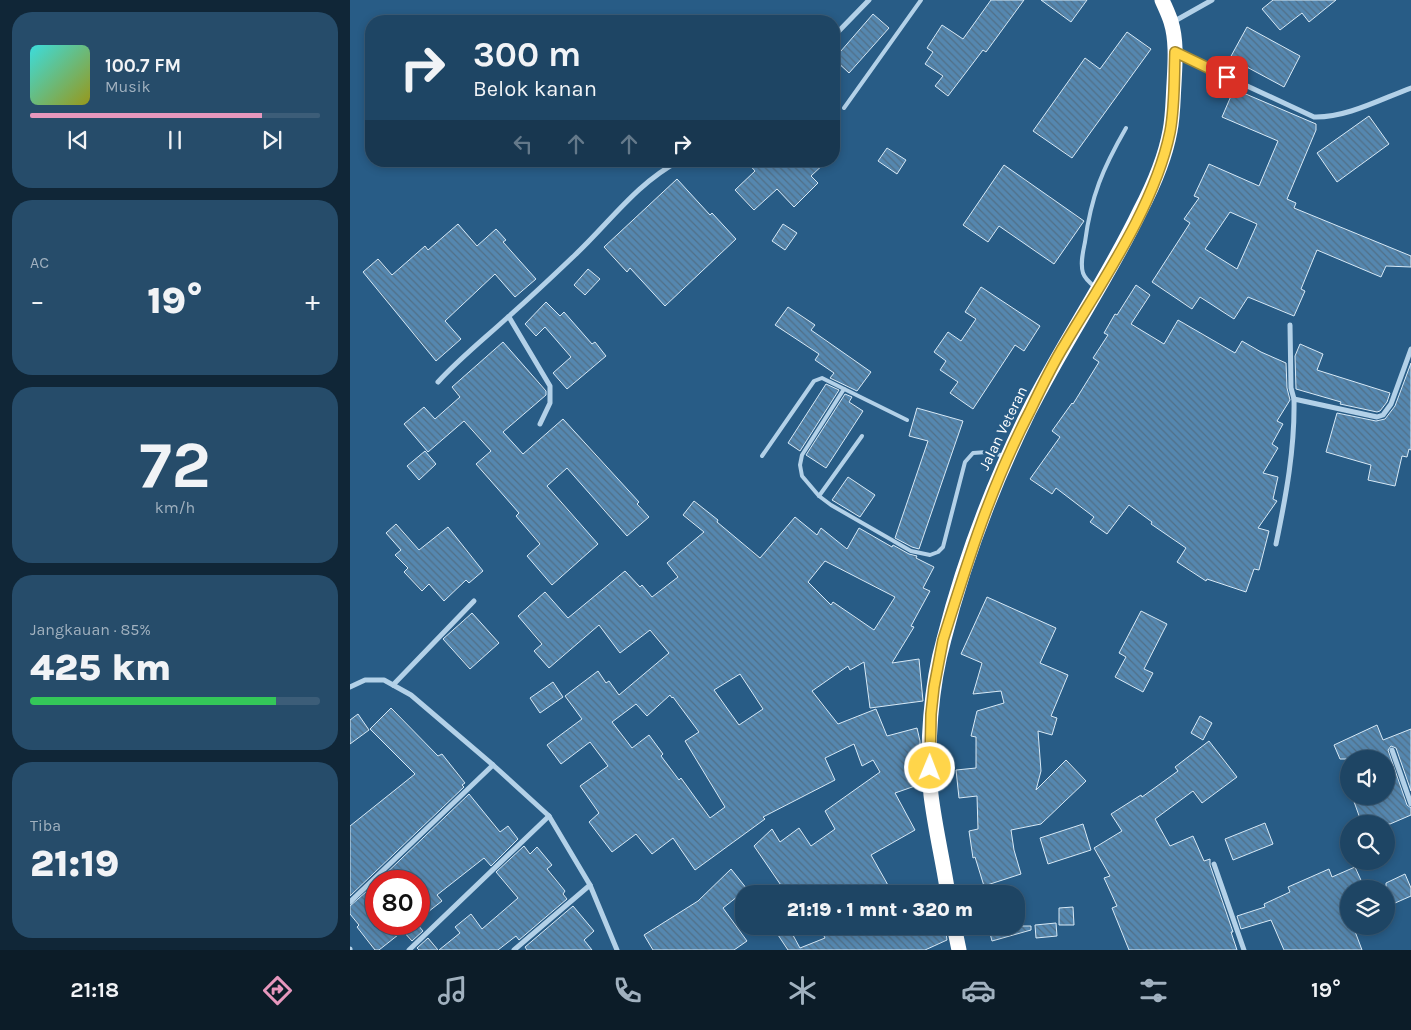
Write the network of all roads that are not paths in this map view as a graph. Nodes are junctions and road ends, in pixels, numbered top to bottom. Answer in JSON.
{"nodes":[{"id":1,"x":869,"y":0,"type":"edge"},
{"id":2,"x":921,"y":0,"type":"edge"},
{"id":3,"x":1162,"y":0,"type":"edge"},
{"id":4,"x":1212,"y":0,"type":"edge"},
{"id":5,"x":1172,"y":23,"type":"junction"},
{"id":6,"x":840,"y":30,"type":"edge"},
{"id":7,"x":1175,"y":52,"type":"junction"},
{"id":8,"x":1411,"y":88,"type":"edge"},
{"id":9,"x":844,"y":108,"type":"dead end"},
{"id":10,"x":1126,"y":128,"type":"dead end"},
{"id":11,"x":668,"y":167,"type":"edge"},
{"id":12,"x":1098,"y":290,"type":"junction"},
{"id":13,"x":509,"y":317,"type":"junction"},
{"id":14,"x":1290,"y":325,"type":"dead end"},
{"id":15,"x":1411,"y":349,"type":"edge"},
{"id":16,"x":438,"y":382,"type":"dead end"},
{"id":17,"x":844,"y":389,"type":"junction"},
{"id":18,"x":1294,"y":399,"type":"junction"},
{"id":19,"x":907,"y":420,"type":"dead end"},
{"id":20,"x":540,"y":424,"type":"dead end"},
{"id":21,"x":862,"y":436,"type":"dead end"},
{"id":22,"x":762,"y":456,"type":"dead end"},
{"id":23,"x":1008,"y":456,"type":"junction"},
{"id":24,"x":818,"y":496,"type":"junction"},
{"id":25,"x":1276,"y":544,"type":"dead end"},
{"id":26,"x":474,"y":601,"type":"dead end"},
{"id":27,"x":393,"y":685,"type":"junction"},
{"id":28,"x":350,"y":687,"type":"edge"},
{"id":29,"x":1395,"y":759,"type":"edge"},
{"id":30,"x":493,"y":765,"type":"junction"},
{"id":31,"x":1411,"y":804,"type":"edge"},
{"id":32,"x":549,"y":816,"type":"junction"},
{"id":33,"x":1214,"y":864,"type":"dead end"},
{"id":34,"x":590,"y":885,"type":"junction"},
{"id":35,"x":946,"y":885,"type":"edge"},
{"id":36,"x":350,"y":902,"type":"edge"},
{"id":37,"x":956,"y":935,"type":"edge"},
{"id":38,"x":409,"y":950,"type":"edge"},
{"id":39,"x":514,"y":950,"type":"edge"},
{"id":40,"x":617,"y":950,"type":"edge"},
{"id":41,"x":958,"y":950,"type":"edge"},
{"id":42,"x":1244,"y":950,"type":"edge"}],
"edges":[{"from":1,"to":6,"type":"street"},
{"from":2,"to":9,"type":"lane"},
{"from":3,"to":5,"type":"highway","name":"Jalan Veteran"},
{"from":4,"to":5,"type":"street"},
{"from":5,"to":7,"type":"highway","name":"Jalan Veteran"},
{"from":7,"to":8,"type":"street"},
{"from":7,"to":12,"type":"highway","name":"Jalan Veteran"},
{"from":10,"to":12,"type":"lane"},
{"from":11,"to":13,"type":"street"},
{"from":12,"to":23,"type":"highway","name":"Jalan Veteran"},
{"from":13,"to":16,"type":"street"},
{"from":13,"to":20,"type":"street"},
{"from":14,"to":18,"type":"street"},
{"from":15,"to":18,"type":"street"},
{"from":17,"to":19,"type":"lane"},
{"from":17,"to":22,"type":"lane"},
{"from":17,"to":24,"type":"lane"},
{"from":18,"to":25,"type":"street"},
{"from":21,"to":24,"type":"lane"},
{"from":23,"to":24,"type":"lane"},
{"from":23,"to":35,"type":"highway","name":"Jalan Veteran"},
{"from":26,"to":27,"type":"street"},
{"from":27,"to":28,"type":"street"},
{"from":27,"to":30,"type":"street"},
{"from":29,"to":31,"type":"street"},
{"from":30,"to":32,"type":"street"},
{"from":30,"to":36,"type":"street"},
{"from":32,"to":34,"type":"street"},
{"from":32,"to":38,"type":"street"},
{"from":33,"to":42,"type":"street"},
{"from":34,"to":39,"type":"street"},
{"from":34,"to":40,"type":"street"},
{"from":37,"to":41,"type":"highway"}]}
